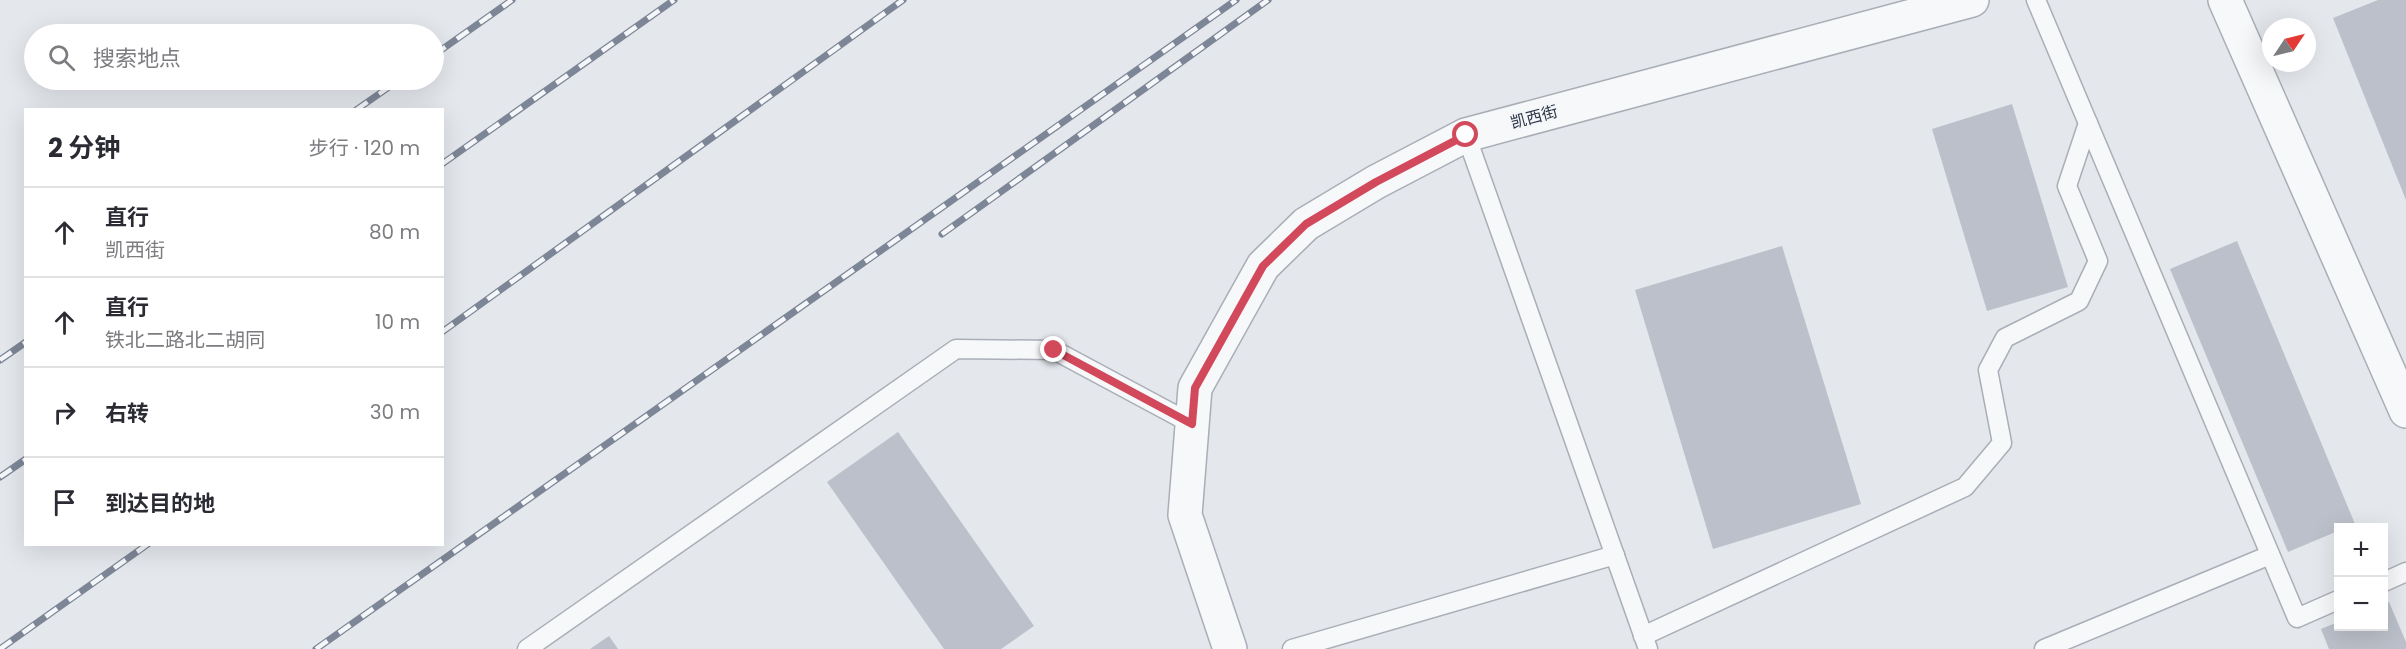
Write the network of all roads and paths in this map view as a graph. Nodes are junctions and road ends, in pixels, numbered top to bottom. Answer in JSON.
{"nodes":[{"id":1,"x":1972,"y":0,"type":"edge"},
{"id":2,"x":2036,"y":0,"type":"edge"},
{"id":3,"x":2225,"y":0,"type":"edge"},
{"id":4,"x":2088,"y":123,"type":"junction"},
{"id":5,"x":1466,"y":135,"type":"junction"},
{"id":6,"x":2406,"y":411,"type":"edge"},
{"id":7,"x":1192,"y":424,"type":"junction"},
{"id":8,"x":1615,"y":555,"type":"junction"},
{"id":9,"x":2270,"y":555,"type":"junction"},
{"id":10,"x":2406,"y":572,"type":"edge"},
{"id":11,"x":2388,"y":580,"type":"edge"},
{"id":12,"x":2334,"y":602,"type":"edge"},
{"id":13,"x":1646,"y":642,"type":"edge"},
{"id":14,"x":527,"y":649,"type":"edge"},
{"id":15,"x":1230,"y":649,"type":"edge"},
{"id":16,"x":1292,"y":649,"type":"edge"},
{"id":17,"x":2044,"y":649,"type":"edge"}],
"edges":[{"from":1,"to":5,"type":"street","name":"凯西街"},
{"from":2,"to":4,"type":"lane"},
{"from":3,"to":6,"type":"street"},
{"from":4,"to":9,"type":"lane"},
{"from":4,"to":13,"type":"lane"},
{"from":5,"to":7,"type":"street","name":"凯西街"},
{"from":5,"to":8,"type":"lane"},
{"from":7,"to":14,"type":"lane"},
{"from":7,"to":15,"type":"street"},
{"from":8,"to":13,"type":"lane"},
{"from":8,"to":16,"type":"lane"},
{"from":9,"to":12,"type":"lane"},
{"from":9,"to":17,"type":"lane"},
{"from":10,"to":11,"type":"lane"}]}
